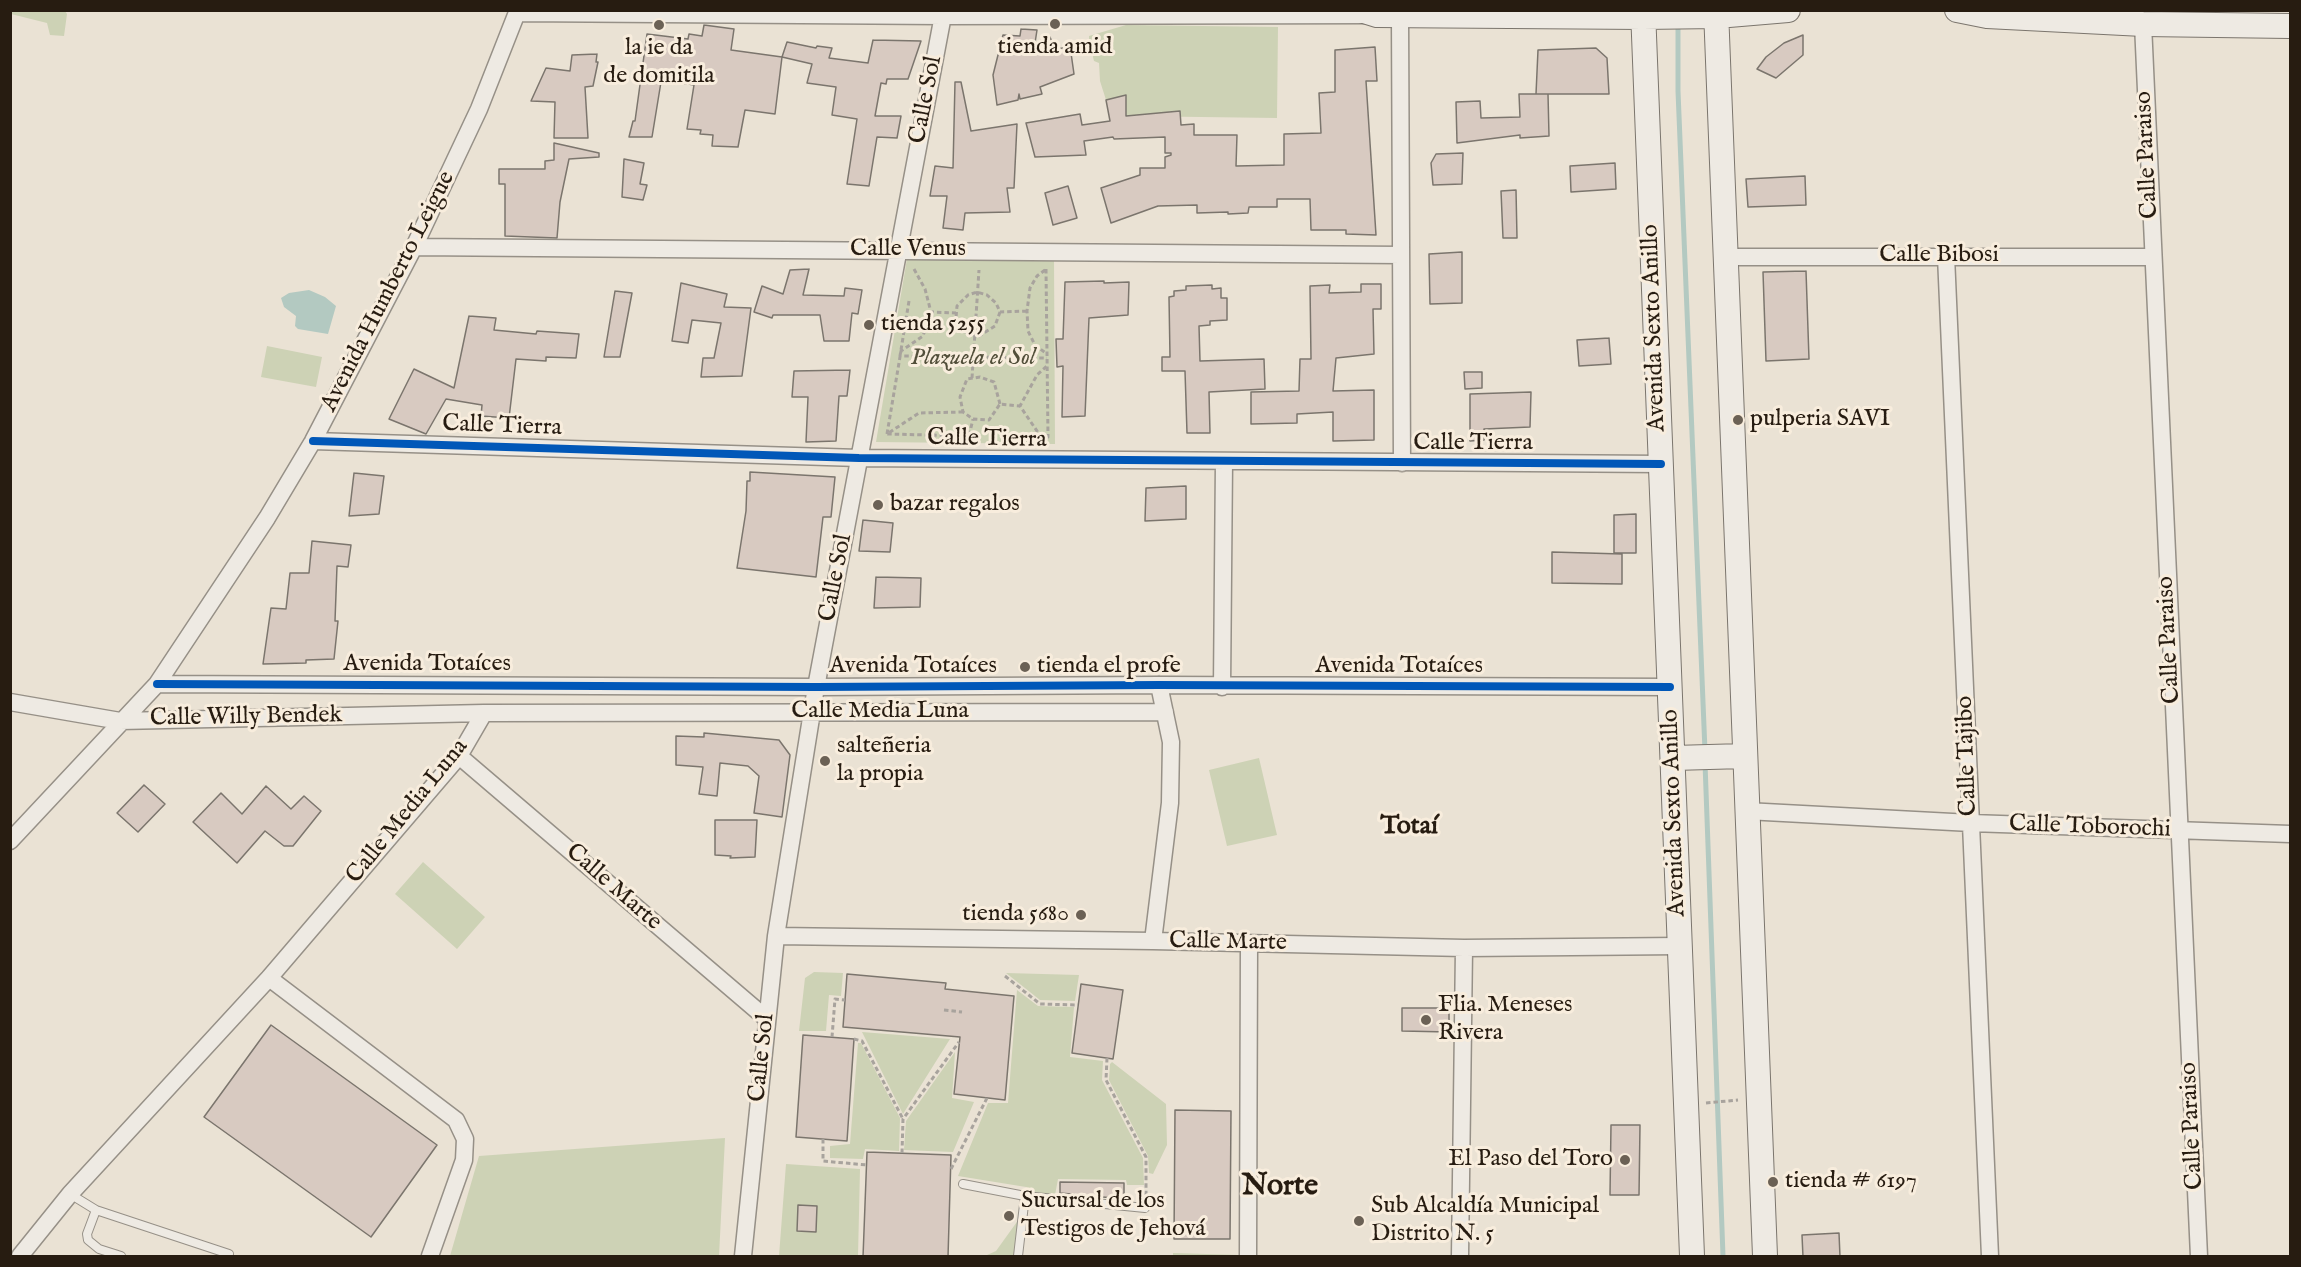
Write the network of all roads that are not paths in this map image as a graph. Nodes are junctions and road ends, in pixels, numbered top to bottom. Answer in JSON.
{"nodes":[{"id":1,"x":1788,"y":10,"type":"edge"},
{"id":2,"x":1957,"y":10,"type":"edge"},
{"id":3,"x":518,"y":11,"type":"edge"},
{"id":4,"x":943,"y":13,"type":"edge"},
{"id":5,"x":1379,"y":14,"type":"edge"},
{"id":6,"x":1713,"y":14,"type":"edge"},
{"id":7,"x":1647,"y":15,"type":"edge"},
{"id":8,"x":2143,"y":24,"type":"junction"},
{"id":9,"x":2290,"y":26,"type":"edge"},
{"id":10,"x":414,"y":247,"type":"junction"},
{"id":11,"x":898,"y":250,"type":"junction"},
{"id":12,"x":1401,"y":255,"type":"junction"},
{"id":13,"x":1946,"y":256,"type":"junction"},
{"id":14,"x":1726,"y":257,"type":"junction"},
{"id":15,"x":2153,"y":257,"type":"junction"},
{"id":16,"x":313,"y":441,"type":"junction"},
{"id":17,"x":859,"y":458,"type":"junction"},
{"id":18,"x":1224,"y":461,"type":"junction"},
{"id":19,"x":1402,"y":463,"type":"junction"},
{"id":20,"x":1661,"y":464,"type":"junction"},
{"id":21,"x":157,"y":684,"type":"junction"},
{"id":22,"x":1159,"y":686,"type":"junction"},
{"id":23,"x":816,"y":687,"type":"junction"},
{"id":24,"x":1222,"y":687,"type":"junction"},
{"id":25,"x":1670,"y":687,"type":"junction"},
{"id":26,"x":10,"y":702,"type":"edge"},
{"id":27,"x":484,"y":712,"type":"junction"},
{"id":28,"x":813,"y":712,"type":"junction"},
{"id":29,"x":1165,"y":712,"type":"junction"},
{"id":30,"x":120,"y":721,"type":"junction"},
{"id":31,"x":459,"y":756,"type":"junction"},
{"id":32,"x":1744,"y":756,"type":"junction"},
{"id":33,"x":1682,"y":758,"type":"junction"},
{"id":34,"x":1746,"y":811,"type":"junction"},
{"id":35,"x":1971,"y":822,"type":"junction"},
{"id":36,"x":2178,"y":831,"type":"junction"},
{"id":37,"x":2290,"y":834,"type":"edge"},
{"id":38,"x":10,"y":841,"type":"edge"},
{"id":39,"x":776,"y":936,"type":"junction"},
{"id":40,"x":1153,"y":941,"type":"junction"},
{"id":41,"x":1249,"y":943,"type":"junction"},
{"id":42,"x":1680,"y":946,"type":"junction"},
{"id":43,"x":1464,"y":948,"type":"junction"},
{"id":44,"x":269,"y":978,"type":"junction"},
{"id":45,"x":767,"y":1019,"type":"junction"},
{"id":46,"x":963,"y":1184,"type":"dead end"},
{"id":47,"x":70,"y":1194,"type":"junction"},
{"id":48,"x":1025,"y":1196,"type":"junction"},
{"id":49,"x":1145,"y":1208,"type":"road end"},
{"id":50,"x":96,"y":1210,"type":"junction"},
{"id":51,"x":229,"y":1254,"type":"dead end"},
{"id":52,"x":20,"y":1257,"type":"edge"},
{"id":53,"x":122,"y":1257,"type":"edge"},
{"id":54,"x":430,"y":1257,"type":"edge"},
{"id":55,"x":743,"y":1257,"type":"edge"},
{"id":56,"x":1018,"y":1257,"type":"edge"},
{"id":57,"x":1248,"y":1257,"type":"edge"},
{"id":58,"x":1460,"y":1257,"type":"edge"},
{"id":59,"x":1692,"y":1257,"type":"edge"},
{"id":60,"x":1765,"y":1257,"type":"edge"},
{"id":61,"x":1990,"y":1257,"type":"edge"},
{"id":62,"x":2199,"y":1257,"type":"edge"}],
"edges":[{"from":1,"to":6,"type":"main road"},
{"from":2,"to":8,"type":"main road"},
{"from":3,"to":4,"type":"street"},
{"from":3,"to":10,"type":"street","name":"Avenida Humberto Leigue"},
{"from":4,"to":5,"type":"street"},
{"from":4,"to":11,"type":"street","name":"Calle Sol"},
{"from":5,"to":7,"type":"main road"},
{"from":5,"to":12,"type":"street"},
{"from":6,"to":7,"type":"main road"},
{"from":6,"to":14,"type":"main road"},
{"from":7,"to":20,"type":"main road","name":"Avenida Sexto Anillo"},
{"from":8,"to":9,"type":"main road"},
{"from":8,"to":15,"type":"street","name":"Calle Paraiso"},
{"from":10,"to":11,"type":"street","name":"Calle Venus"},
{"from":10,"to":16,"type":"street","name":"Avenida Humberto Leigue"},
{"from":11,"to":12,"type":"street","name":"Calle Venus"},
{"from":11,"to":17,"type":"street","name":"Calle Sol"},
{"from":12,"to":19,"type":"street"},
{"from":13,"to":14,"type":"street","name":"Calle Bibosi"},
{"from":13,"to":15,"type":"street","name":"Calle Bibosi"},
{"from":13,"to":35,"type":"street","name":"Calle Tajibo"},
{"from":14,"to":32,"type":"main road"},
{"from":15,"to":36,"type":"street","name":"Calle Paraiso"},
{"from":16,"to":17,"type":"street","name":"Calle Tierra"},
{"from":16,"to":21,"type":"street","name":"Avenida Humberto Leigue"},
{"from":17,"to":18,"type":"street","name":"Calle Tierra"},
{"from":17,"to":23,"type":"street","name":"Calle Sol"},
{"from":18,"to":19,"type":"street","name":"Calle Tierra"},
{"from":18,"to":24,"type":"street"},
{"from":19,"to":20,"type":"street","name":"Calle Tierra"},
{"from":20,"to":25,"type":"main road","name":"Avenida Sexto Anillo"},
{"from":21,"to":23,"type":"street","name":"Avenida Totaíces"},
{"from":21,"to":30,"type":"street","name":"Avenida Humberto Leigue"},
{"from":22,"to":23,"type":"street","name":"Avenida Totaíces"},
{"from":22,"to":24,"type":"street","name":"Avenida Totaíces"},
{"from":22,"to":29,"type":"street"},
{"from":23,"to":28,"type":"street","name":"Calle Sol"},
{"from":24,"to":25,"type":"street","name":"Avenida Totaíces"},
{"from":25,"to":33,"type":"main road","name":"Avenida Sexto Anillo"},
{"from":26,"to":30,"type":"street","name":"Calle Willy Bendek"},
{"from":27,"to":28,"type":"street","name":"Calle Media Luna"},
{"from":27,"to":30,"type":"street","name":"Calle Willy Bendek"},
{"from":27,"to":31,"type":"street","name":"Calle Media Luna"},
{"from":28,"to":29,"type":"street","name":"Calle Media Luna"},
{"from":28,"to":39,"type":"street","name":"Calle Sol"},
{"from":29,"to":40,"type":"street"},
{"from":30,"to":38,"type":"street","name":"Avenida Humberto Leigue"},
{"from":31,"to":44,"type":"street","name":"Calle Media Luna"},
{"from":31,"to":45,"type":"street","name":"Calle Marte"},
{"from":32,"to":33,"type":"main road"},
{"from":32,"to":34,"type":"main road"},
{"from":33,"to":42,"type":"main road","name":"Avenida Sexto Anillo"},
{"from":34,"to":35,"type":"street","name":"Calle Toborochi"},
{"from":34,"to":60,"type":"main road"},
{"from":35,"to":36,"type":"street","name":"Calle Toborochi"},
{"from":35,"to":61,"type":"street","name":"Calle Tajibo"},
{"from":36,"to":37,"type":"street","name":"Calle Toborochi"},
{"from":36,"to":62,"type":"street","name":"Calle Paraiso"},
{"from":39,"to":40,"type":"street","name":"Calle Marte"},
{"from":39,"to":45,"type":"street","name":"Calle Sol"},
{"from":40,"to":41,"type":"street","name":"Calle Marte"},
{"from":41,"to":43,"type":"street","name":"Calle Marte"},
{"from":41,"to":57,"type":"street"},
{"from":42,"to":43,"type":"street","name":"Calle Marte"},
{"from":42,"to":59,"type":"main road","name":"Avenida Sexto Anillo"},
{"from":43,"to":58,"type":"street"},
{"from":44,"to":47,"type":"street","name":"Calle Media Luna"},
{"from":44,"to":54,"type":"street"},
{"from":45,"to":55,"type":"street","name":"Calle Sol"},
{"from":46,"to":48,"type":"lane"},
{"from":47,"to":50,"type":"lane"},
{"from":47,"to":52,"type":"street","name":"Calle Media Luna"},
{"from":48,"to":49,"type":"lane"},
{"from":48,"to":56,"type":"lane"},
{"from":50,"to":51,"type":"lane"},
{"from":50,"to":53,"type":"lane"}]}
